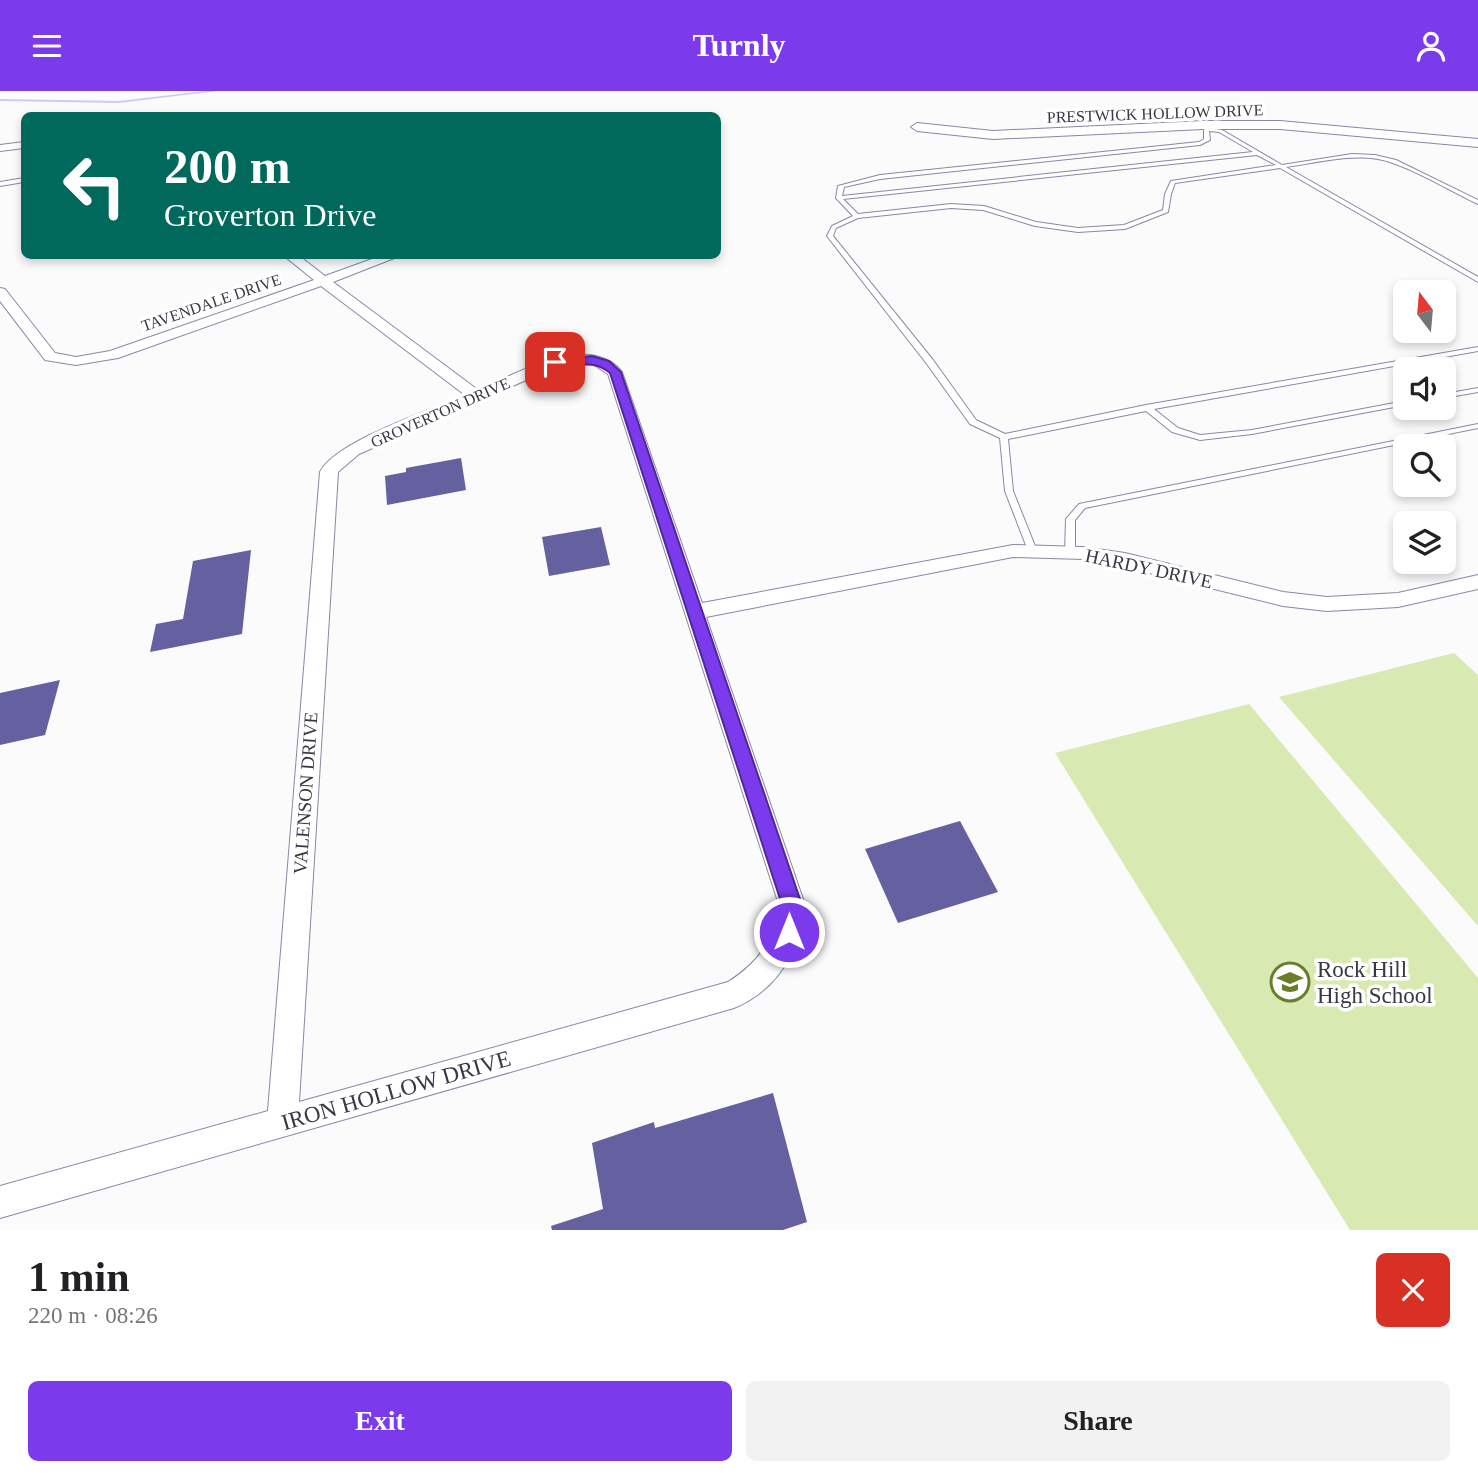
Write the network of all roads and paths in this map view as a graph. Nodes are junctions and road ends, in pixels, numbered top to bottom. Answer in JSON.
{"nodes":[{"id":1,"x":916,"y":127,"type":"dead end"},
{"id":2,"x":1205,"y":127,"type":"junction"},
{"id":3,"x":1478,"y":143,"type":"edge"},
{"id":4,"x":21,"y":145,"type":"edge"},
{"id":5,"x":0,"y":148,"type":"edge"},
{"id":6,"x":1258,"y":153,"type":"junction"},
{"id":7,"x":1279,"y":166,"type":"junction"},
{"id":8,"x":21,"y":180,"type":"edge"},
{"id":9,"x":0,"y":184,"type":"edge"},
{"id":10,"x":839,"y":198,"type":"junction"},
{"id":11,"x":1478,"y":202,"type":"edge"},
{"id":12,"x":857,"y":216,"type":"junction"},
{"id":13,"x":294,"y":259,"type":"edge"},
{"id":14,"x":385,"y":259,"type":"edge"},
{"id":15,"x":1478,"y":280,"type":"edge"},
{"id":16,"x":323,"y":281,"type":"junction"},
{"id":17,"x":0,"y":292,"type":"edge"},
{"id":18,"x":1478,"y":349,"type":"edge"},
{"id":19,"x":1478,"y":390,"type":"edge"},
{"id":20,"x":1456,"y":394,"type":"edge"},
{"id":21,"x":476,"y":396,"type":"junction"},
{"id":22,"x":1393,"y":405,"type":"edge"},
{"id":23,"x":1146,"y":407,"type":"junction"},
{"id":24,"x":1478,"y":426,"type":"edge"},
{"id":25,"x":1004,"y":437,"type":"junction"},
{"id":26,"x":333,"y":464,"type":"joint"},
{"id":27,"x":1032,"y":551,"type":"junction"},
{"id":28,"x":1070,"y":552,"type":"junction"},
{"id":29,"x":1478,"y":582,"type":"edge"},
{"id":30,"x":695,"y":612,"type":"junction"},
{"id":31,"x":282,"y":1122,"type":"junction"},
{"id":32,"x":0,"y":1202,"type":"edge"}],
"edges":[{"from":1,"to":2,"type":"street","name":"PRESTWICK HOLLOW DRIVE"},
{"from":2,"to":3,"type":"street","name":"PRESTWICK HOLLOW DRIVE"},
{"from":2,"to":6,"type":"lane"},
{"from":2,"to":10,"type":"lane"},
{"from":4,"to":5,"type":"street"},
{"from":6,"to":7,"type":"lane"},
{"from":6,"to":10,"type":"lane"},
{"from":7,"to":11,"type":"lane"},
{"from":7,"to":12,"type":"lane"},
{"from":7,"to":15,"type":"lane"},
{"from":8,"to":9,"type":"lane"},
{"from":10,"to":12,"type":"lane"},
{"from":12,"to":25,"type":"lane"},
{"from":13,"to":16,"type":"street"},
{"from":14,"to":16,"type":"street","name":"TAVENDALE DRIVE"},
{"from":16,"to":17,"type":"street","name":"TAVENDALE DRIVE"},
{"from":16,"to":21,"type":"street"},
{"from":18,"to":23,"type":"lane"},
{"from":19,"to":20,"type":"lane"},
{"from":21,"to":26,"type":"street","name":"GROVERTON DRIVE"},
{"from":21,"to":30,"type":"street","name":"GROVERTON DRIVE"},
{"from":22,"to":23,"type":"lane"},
{"from":23,"to":25,"type":"lane"},
{"from":24,"to":28,"type":"lane"},
{"from":25,"to":27,"type":"lane"},
{"from":26,"to":31,"type":"street","name":"VALENSON DRIVE"},
{"from":27,"to":28,"type":"street","name":"HARDY DRIVE"},
{"from":27,"to":30,"type":"street","name":"HARDY DRIVE"},
{"from":28,"to":29,"type":"street","name":"HARDY DRIVE"},
{"from":30,"to":31,"type":"street","name":"IRON HOLLOW DRIVE"},
{"from":31,"to":32,"type":"street","name":"IRON HOLLOW DRIVE"}]}
